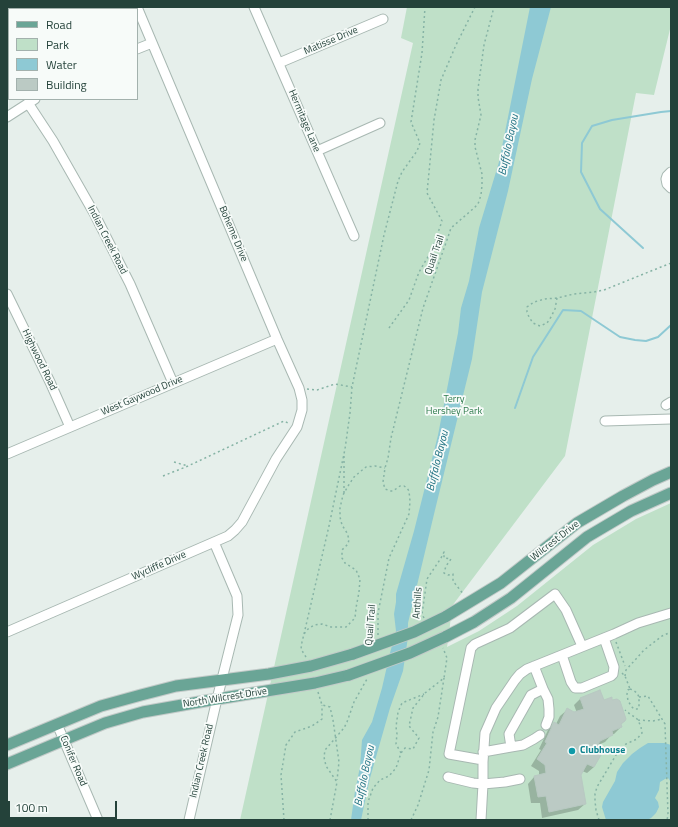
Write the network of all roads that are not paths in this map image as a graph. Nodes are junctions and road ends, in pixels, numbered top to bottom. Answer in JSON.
{"nodes":[{"id":1,"x":254,"y":7,"type":"edge"},
{"id":2,"x":138,"y":11,"type":"edge"},
{"id":3,"x":383,"y":19,"type":"dead end"},
{"id":4,"x":152,"y":42,"type":"junction"},
{"id":5,"x":138,"y":48,"type":"edge"},
{"id":6,"x":279,"y":63,"type":"junction"},
{"id":7,"x":32,"y":101,"type":"edge"},
{"id":8,"x":7,"y":116,"type":"edge"},
{"id":9,"x":380,"y":123,"type":"dead end"},
{"id":10,"x":317,"y":151,"type":"junction"},
{"id":11,"x":671,"y":172,"type":"edge"},
{"id":12,"x":671,"y":188,"type":"edge"},
{"id":13,"x":354,"y":236,"type":"dead end"},
{"id":14,"x":7,"y":294,"type":"edge"},
{"id":15,"x":277,"y":339,"type":"junction"},
{"id":16,"x":173,"y":383,"type":"junction"},
{"id":17,"x":671,"y":419,"type":"edge"},
{"id":18,"x":605,"y":421,"type":"dead end"},
{"id":19,"x":70,"y":427,"type":"junction"},
{"id":20,"x":7,"y":454,"type":"edge"},
{"id":21,"x":276,"y":459,"type":"joint"},
{"id":22,"x":671,"y":472,"type":"edge"},
{"id":23,"x":671,"y":492,"type":"edge"},
{"id":24,"x":214,"y":542,"type":"junction"},
{"id":25,"x":487,"y":592,"type":"junction"},
{"id":26,"x":497,"y":607,"type":"junction"},
{"id":27,"x":671,"y":613,"type":"edge"},
{"id":28,"x":445,"y":617,"type":"joint"},
{"id":29,"x":7,"y":632,"type":"edge"},
{"id":30,"x":445,"y":636,"type":"joint"},
{"id":31,"x":604,"y":638,"type":"junction"},
{"id":32,"x":582,"y":646,"type":"junction"},
{"id":33,"x":562,"y":656,"type":"junction"},
{"id":34,"x":534,"y":666,"type":"junction"},
{"id":35,"x":221,"y":680,"type":"junction"},
{"id":36,"x":543,"y":689,"type":"junction"},
{"id":37,"x":217,"y":699,"type":"junction"},
{"id":38,"x":57,"y":724,"type":"junction"},
{"id":39,"x":546,"y":725,"type":"dead end"},
{"id":40,"x":540,"y":735,"type":"dead end"},
{"id":41,"x":64,"y":740,"type":"junction"},
{"id":42,"x":7,"y":745,"type":"edge"},
{"id":43,"x":511,"y":747,"type":"junction"},
{"id":44,"x":483,"y":756,"type":"junction"},
{"id":45,"x":7,"y":764,"type":"edge"},
{"id":46,"x":448,"y":777,"type":"dead end"},
{"id":47,"x":520,"y":778,"type":"dead end"},
{"id":48,"x":483,"y":784,"type":"junction"},
{"id":49,"x":98,"y":820,"type":"edge"},
{"id":50,"x":189,"y":820,"type":"edge"},
{"id":51,"x":481,"y":820,"type":"edge"}],
"edges":[{"from":1,"to":6,"type":"street","name":"Hermitage Lane"},
{"from":2,"to":4,"type":"street","name":"Boheme Drive"},
{"from":3,"to":6,"type":"street","name":"Matisse Drive"},
{"from":4,"to":5,"type":"street"},
{"from":4,"to":15,"type":"street","name":"Boheme Drive"},
{"from":6,"to":10,"type":"street","name":"Hermitage Lane"},
{"from":7,"to":8,"type":"street"},
{"from":7,"to":16,"type":"street","name":"Indian Creek Road"},
{"from":9,"to":10,"type":"street"},
{"from":10,"to":13,"type":"street","name":"Hermitage Lane"},
{"from":11,"to":12,"type":"street"},
{"from":14,"to":19,"type":"street","name":"Highwood Road"},
{"from":15,"to":16,"type":"street","name":"West Gaywood Drive"},
{"from":15,"to":21,"type":"street","name":"Boheme Drive"},
{"from":16,"to":19,"type":"street","name":"West Gaywood Drive"},
{"from":17,"to":18,"type":"street"},
{"from":19,"to":20,"type":"street","name":"West Gaywood Drive"},
{"from":21,"to":24,"type":"street","name":"Wycliffe Drive"},
{"from":22,"to":25,"type":"main road","name":"Wilcrest Drive"},
{"from":23,"to":26,"type":"main road","name":"Wilcrest Drive"},
{"from":24,"to":29,"type":"street","name":"Wycliffe Drive"},
{"from":24,"to":35,"type":"street","name":"Indian Creek Road"},
{"from":25,"to":26,"type":"main road"},
{"from":25,"to":28,"type":"main road","name":"Wilcrest Drive"},
{"from":26,"to":30,"type":"main road","name":"Wilcrest Drive"},
{"from":27,"to":31,"type":"street"},
{"from":28,"to":35,"type":"main road","name":"North Wilcrest Drive","bridge":true},
{"from":30,"to":37,"type":"main road","name":"North Wilcrest Drive","bridge":true},
{"from":31,"to":32,"type":"street"},
{"from":31,"to":33,"type":"street"},
{"from":32,"to":33,"type":"street"},
{"from":32,"to":44,"type":"street"},
{"from":33,"to":34,"type":"street"},
{"from":34,"to":36,"type":"street"},
{"from":34,"to":44,"type":"street"},
{"from":35,"to":37,"type":"street","name":"Indian Creek Road"},
{"from":35,"to":38,"type":"main road","name":"North Wilcrest Drive"},
{"from":36,"to":39,"type":"street"},
{"from":36,"to":43,"type":"street"},
{"from":37,"to":41,"type":"main road","name":"North Wilcrest Drive"},
{"from":37,"to":50,"type":"street","name":"Indian Creek Road"},
{"from":38,"to":41,"type":"street","name":"Conifer Road"},
{"from":38,"to":42,"type":"main road","name":"North Wilcrest Drive"},
{"from":40,"to":43,"type":"street"},
{"from":41,"to":45,"type":"main road","name":"North Wilcrest Drive"},
{"from":41,"to":49,"type":"street","name":"Conifer Road"},
{"from":43,"to":44,"type":"street"},
{"from":44,"to":48,"type":"street"},
{"from":46,"to":48,"type":"street"},
{"from":47,"to":48,"type":"street"},
{"from":48,"to":51,"type":"street"}]}
